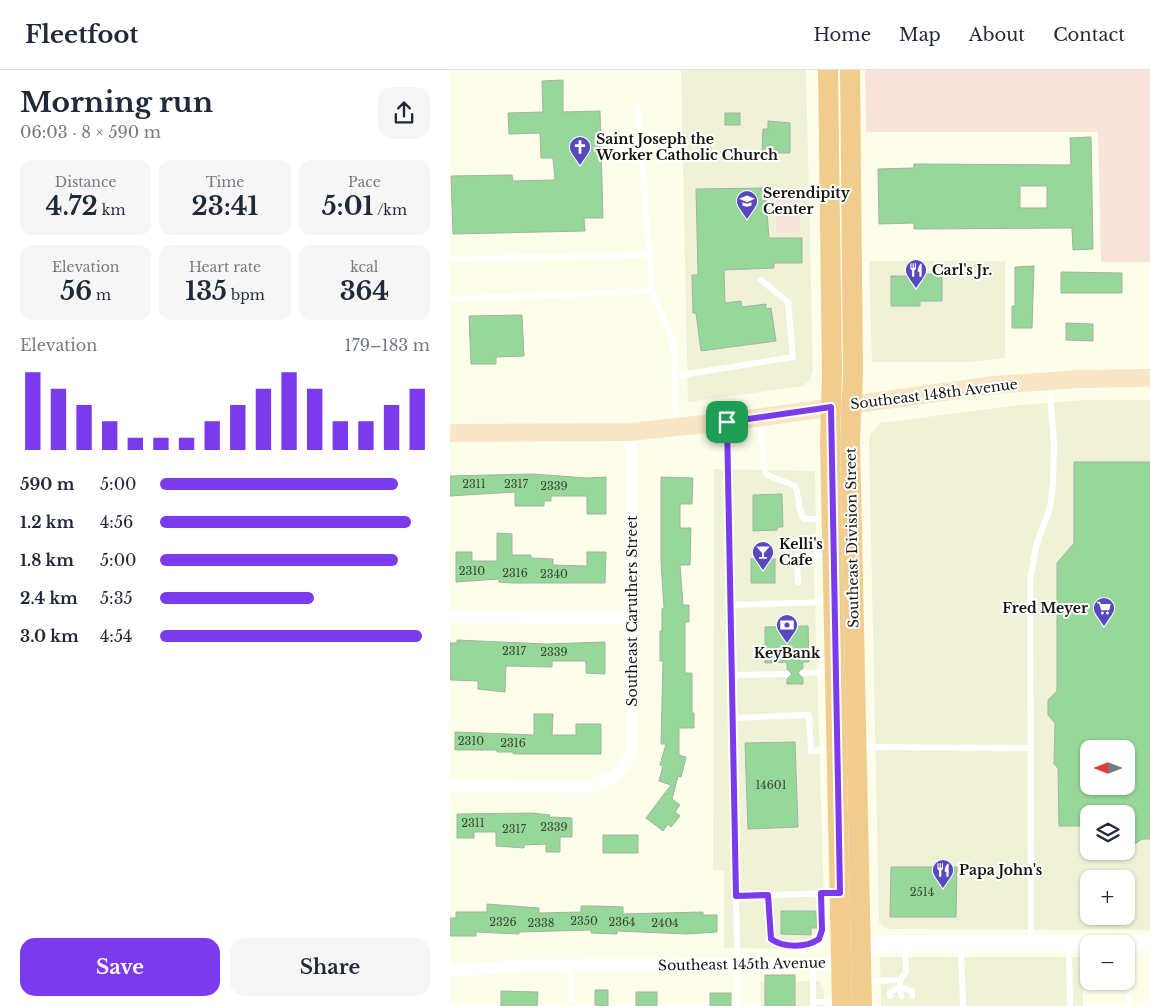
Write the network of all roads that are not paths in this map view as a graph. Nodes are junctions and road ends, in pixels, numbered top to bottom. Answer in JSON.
{"nodes":[{"id":1,"x":828,"y":70,"type":"edge"},
{"id":2,"x":850,"y":70,"type":"edge"},
{"id":3,"x":638,"y":108,"type":"dead end"},
{"id":4,"x":650,"y":255,"type":"junction"},
{"id":5,"x":450,"y":259,"type":"edge"},
{"id":6,"x":761,"y":280,"type":"dead end"},
{"id":7,"x":652,"y":291,"type":"junction"},
{"id":8,"x":450,"y":299,"type":"edge"},
{"id":9,"x":675,"y":376,"type":"junction"},
{"id":10,"x":1150,"y":378,"type":"edge"},
{"id":11,"x":1048,"y":381,"type":"junction"},
{"id":12,"x":851,"y":405,"type":"junction"},
{"id":13,"x":831,"y":407,"type":"junction"},
{"id":14,"x":760,"y":417,"type":"junction"},
{"id":15,"x":727,"y":422,"type":"junction"},
{"id":16,"x":676,"y":428,"type":"junction"},
{"id":17,"x":450,"y":432,"type":"edge"},
{"id":18,"x":631,"y":432,"type":"junction"},
{"id":19,"x":832,"y":519,"type":"junction"},
{"id":20,"x":833,"y":555,"type":"junction"},
{"id":21,"x":798,"y":582,"type":"dead end"},
{"id":22,"x":834,"y":602,"type":"junction"},
{"id":23,"x":731,"y":604,"type":"junction"},
{"id":24,"x":450,"y":617,"type":"edge"},
{"id":25,"x":631,"y":618,"type":"junction"},
{"id":26,"x":835,"y":672,"type":"junction"},
{"id":27,"x":803,"y":673,"type":"dead end"},
{"id":28,"x":787,"y":674,"type":"dead end"},
{"id":29,"x":732,"y":675,"type":"junction"},
{"id":30,"x":733,"y":718,"type":"junction"},
{"id":31,"x":857,"y":747,"type":"junction"},
{"id":32,"x":1030,"y":748,"type":"junction"},
{"id":33,"x":836,"y":749,"type":"junction"},
{"id":34,"x":450,"y":786,"type":"edge"},
{"id":35,"x":830,"y":893,"type":"junction"},
{"id":36,"x":768,"y":895,"type":"junction"},
{"id":37,"x":736,"y":896,"type":"junction"},
{"id":38,"x":906,"y":943,"type":"junction"},
{"id":39,"x":961,"y":943,"type":"junction"},
{"id":40,"x":1031,"y":943,"type":"junction"},
{"id":41,"x":1069,"y":943,"type":"junction"},
{"id":42,"x":1080,"y":943,"type":"edge"},
{"id":43,"x":1135,"y":943,"type":"edge"},
{"id":44,"x":1150,"y":943,"type":"edge"},
{"id":45,"x":861,"y":951,"type":"junction"},
{"id":46,"x":841,"y":959,"type":"junction"},
{"id":47,"x":812,"y":964,"type":"junction"},
{"id":48,"x":738,"y":965,"type":"junction"},
{"id":49,"x":570,"y":966,"type":"junction"},
{"id":50,"x":450,"y":971,"type":"edge"},
{"id":51,"x":861,"y":981,"type":"junction"},
{"id":52,"x":900,"y":983,"type":"junction"},
{"id":53,"x":1130,"y":990,"type":"edge"},
{"id":54,"x":890,"y":996,"type":"dead end"},
{"id":55,"x":901,"y":996,"type":"dead end"},
{"id":56,"x":912,"y":996,"type":"dead end"},
{"id":57,"x":571,"y":1000,"type":"dead end"},
{"id":58,"x":813,"y":1004,"type":"edge"},
{"id":59,"x":842,"y":1004,"type":"edge"},
{"id":60,"x":738,"y":1006,"type":"edge"},
{"id":61,"x":862,"y":1006,"type":"edge"},
{"id":62,"x":963,"y":1006,"type":"edge"},
{"id":63,"x":1070,"y":1006,"type":"edge"},
{"id":64,"x":1130,"y":1006,"type":"edge"}],
"edges":[{"from":1,"to":13,"type":"main road","name":"Southeast Division Street"},
{"from":2,"to":12,"type":"main road","name":"Southeast Division Street"},
{"from":3,"to":4,"type":"lane"},
{"from":4,"to":5,"type":"lane"},
{"from":4,"to":7,"type":"lane"},
{"from":6,"to":9,"type":"lane"},
{"from":7,"to":8,"type":"lane"},
{"from":7,"to":9,"type":"lane"},
{"from":9,"to":16,"type":"lane"},
{"from":10,"to":11,"type":"main road","name":"Southeast 148th Avenue"},
{"from":11,"to":12,"type":"main road","name":"Southeast 148th Avenue"},
{"from":11,"to":32,"type":"lane"},
{"from":12,"to":13,"type":"main road","name":"Southeast 148th Avenue"},
{"from":12,"to":31,"type":"main road","name":"Southeast Division Street"},
{"from":13,"to":14,"type":"main road","name":"Southeast 148th Avenue"},
{"from":13,"to":19,"type":"main road","name":"Southeast Division Street"},
{"from":14,"to":15,"type":"main road","name":"Southeast 148th Avenue"},
{"from":14,"to":19,"type":"lane"},
{"from":15,"to":16,"type":"main road","name":"Southeast 148th Avenue"},
{"from":15,"to":23,"type":"lane"},
{"from":16,"to":18,"type":"main road","name":"Southeast 148th Avenue"},
{"from":17,"to":18,"type":"main road","name":"Southeast 148th Avenue"},
{"from":18,"to":25,"type":"street","name":"Southeast Caruthers Street"},
{"from":19,"to":20,"type":"main road","name":"Southeast Division Street"},
{"from":20,"to":21,"type":"lane"},
{"from":20,"to":22,"type":"main road","name":"Southeast Division Street"},
{"from":22,"to":23,"type":"lane"},
{"from":22,"to":26,"type":"main road","name":"Southeast Division Street"},
{"from":23,"to":29,"type":"lane"},
{"from":24,"to":25,"type":"street"},
{"from":25,"to":34,"type":"street","name":"Southeast Caruthers Street"},
{"from":26,"to":27,"type":"lane"},
{"from":26,"to":33,"type":"main road","name":"Southeast Division Street"},
{"from":28,"to":29,"type":"lane"},
{"from":29,"to":30,"type":"lane"},
{"from":30,"to":33,"type":"lane"},
{"from":30,"to":37,"type":"lane"},
{"from":31,"to":32,"type":"lane"},
{"from":31,"to":45,"type":"main road","name":"Southeast Division Street"},
{"from":32,"to":40,"type":"lane"},
{"from":33,"to":35,"type":"main road","name":"Southeast Division Street"},
{"from":35,"to":36,"type":"lane"},
{"from":35,"to":36,"type":"lane"},
{"from":35,"to":46,"type":"main road","name":"Southeast Division Street"},
{"from":36,"to":37,"type":"lane"},
{"from":37,"to":48,"type":"lane"},
{"from":38,"to":39,"type":"street","name":"Southeast 145th Avenue"},
{"from":38,"to":45,"type":"street","name":"Southeast 145th Avenue"},
{"from":38,"to":52,"type":"lane"},
{"from":39,"to":40,"type":"street","name":"Southeast 145th Avenue"},
{"from":39,"to":62,"type":"lane"},
{"from":40,"to":41,"type":"street","name":"Southeast 145th Avenue"},
{"from":41,"to":42,"type":"street","name":"Southeast 145th Avenue"},
{"from":41,"to":63,"type":"lane"},
{"from":43,"to":44,"type":"street","name":"Southeast 145th Avenue"},
{"from":45,"to":46,"type":"street","name":"Southeast 145th Avenue"},
{"from":45,"to":51,"type":"main road","name":"Southeast Division Street"},
{"from":46,"to":47,"type":"street","name":"Southeast 145th Avenue"},
{"from":46,"to":59,"type":"main road","name":"Southeast Division Street"},
{"from":47,"to":48,"type":"street","name":"Southeast 145th Avenue"},
{"from":47,"to":58,"type":"lane"},
{"from":48,"to":49,"type":"street","name":"Southeast 145th Avenue"},
{"from":48,"to":60,"type":"lane"},
{"from":49,"to":50,"type":"street","name":"Southeast 145th Avenue"},
{"from":49,"to":57,"type":"lane"},
{"from":51,"to":52,"type":"lane"},
{"from":51,"to":61,"type":"main road","name":"Southeast Division Street"},
{"from":52,"to":54,"type":"lane"},
{"from":52,"to":55,"type":"lane"},
{"from":52,"to":56,"type":"lane"},
{"from":53,"to":64,"type":"lane"},
{"from":58,"to":59,"type":"lane"}]}
